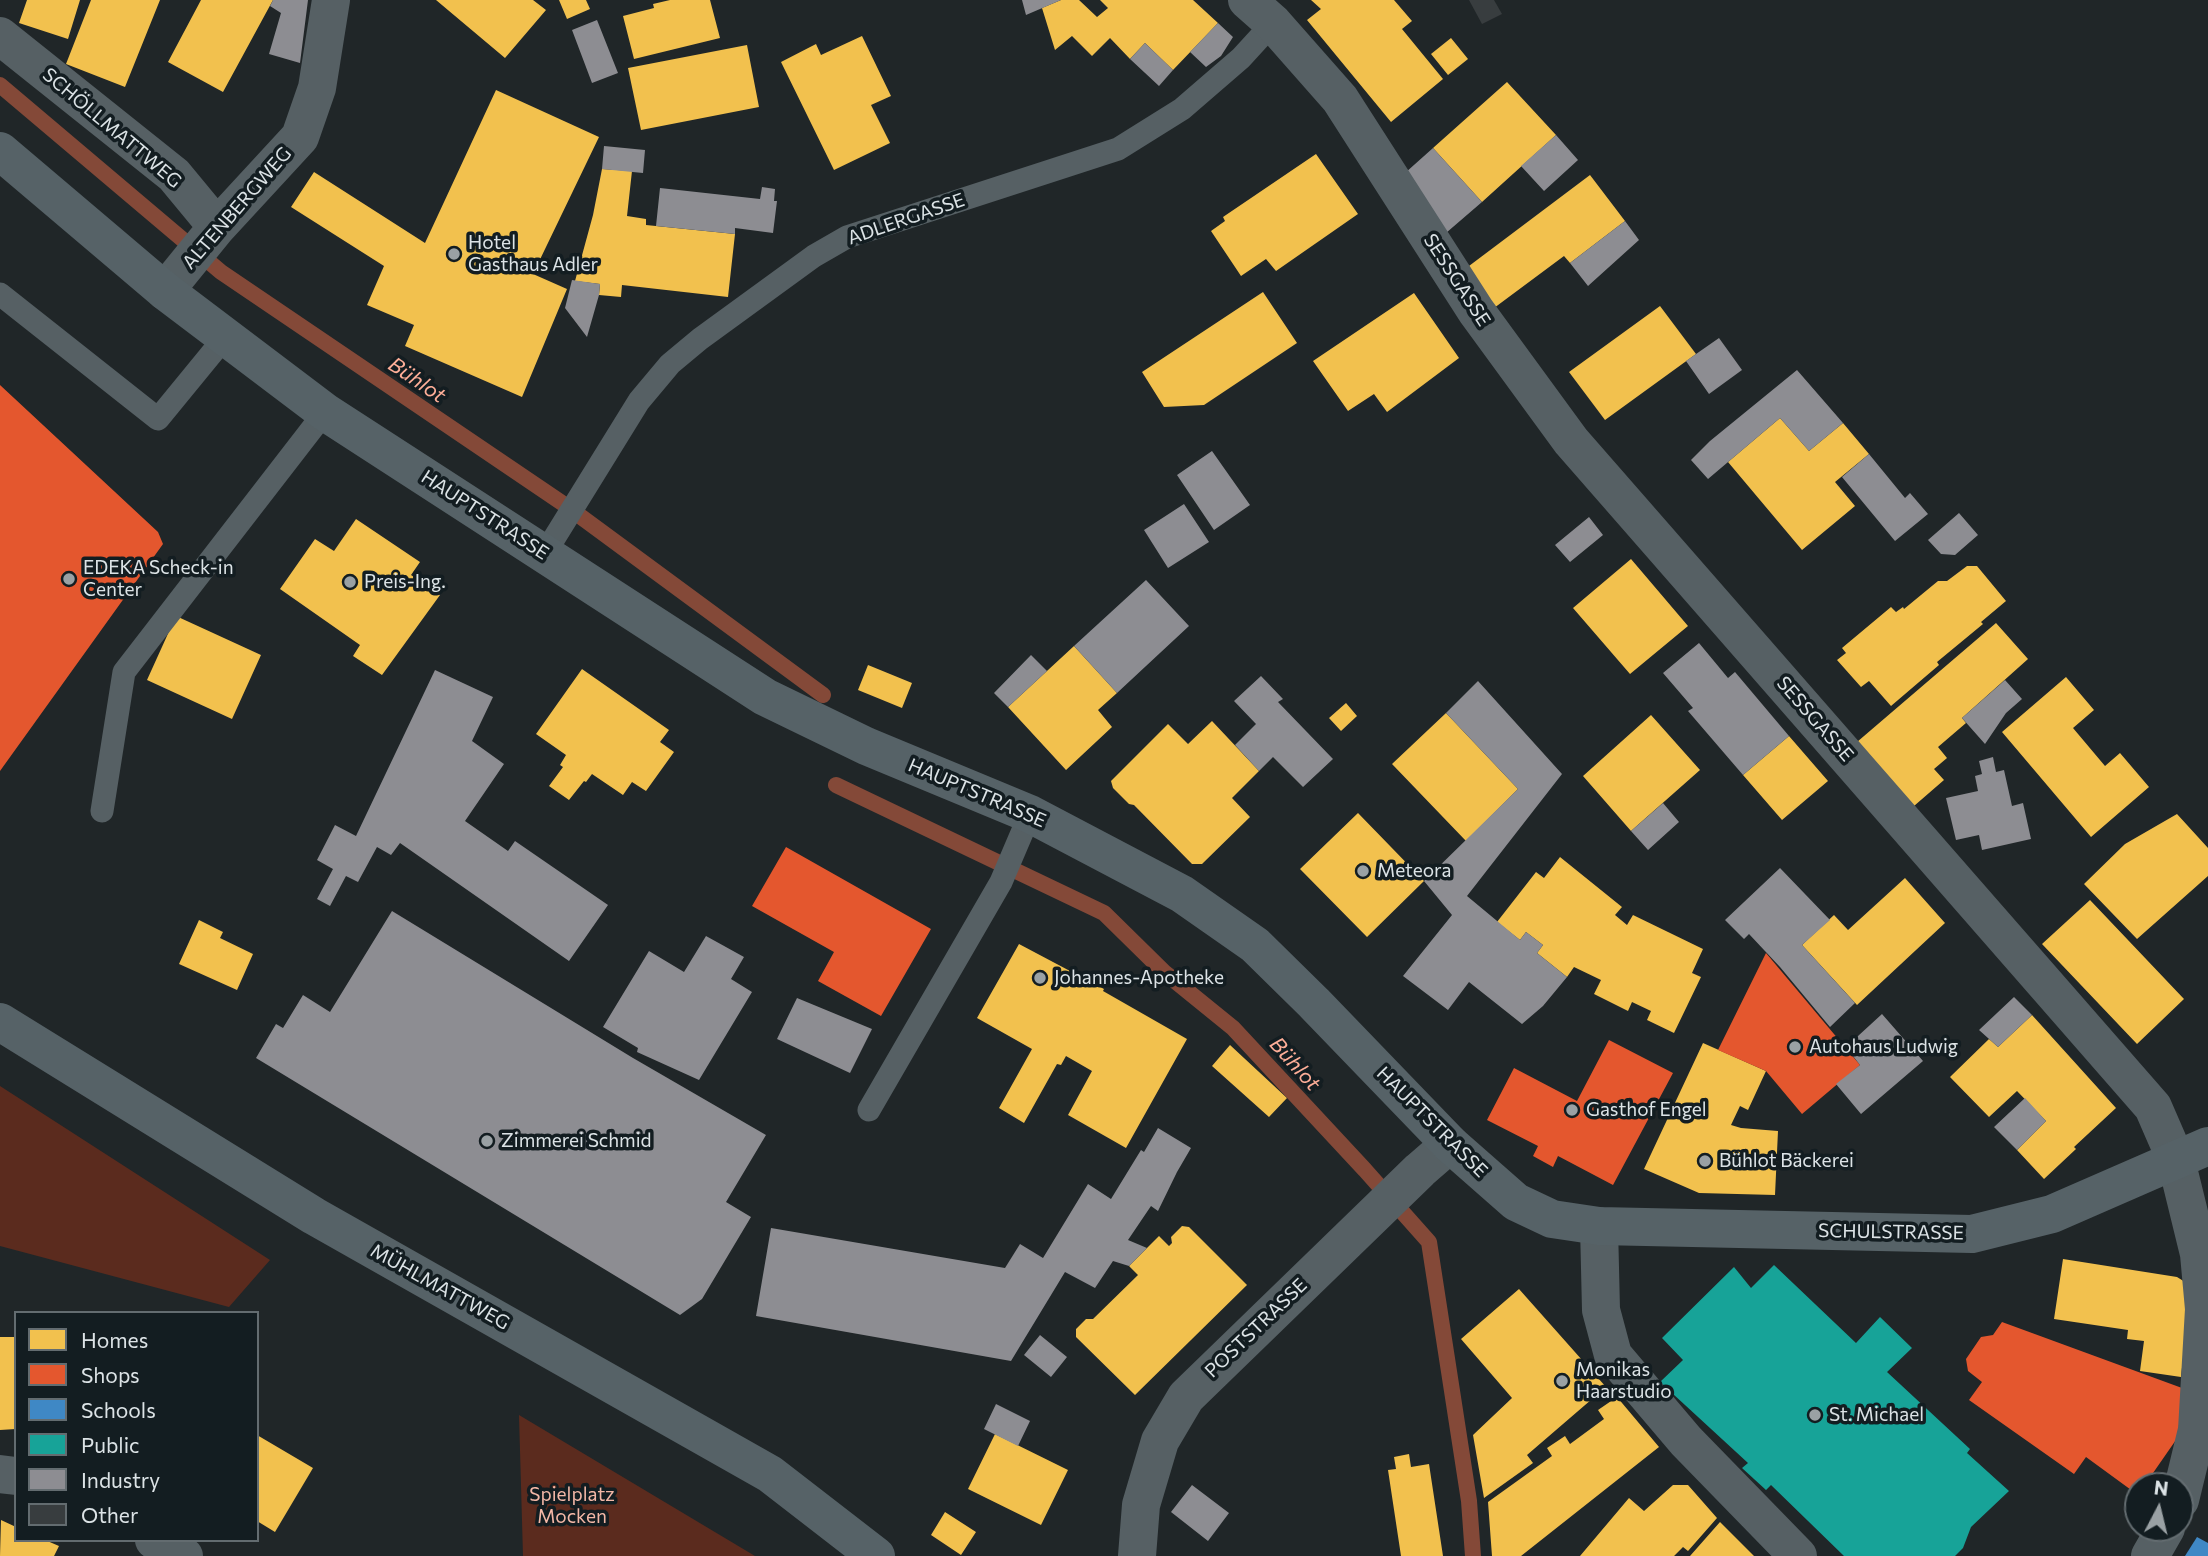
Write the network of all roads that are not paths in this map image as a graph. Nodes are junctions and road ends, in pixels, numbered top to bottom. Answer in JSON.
{"nodes":[{"id":1,"x":331,"y":0,"type":"edge"},
{"id":2,"x":1260,"y":12,"type":"edge"},
{"id":3,"x":0,"y":36,"type":"edge"},
{"id":4,"x":0,"y":151,"type":"edge"},
{"id":5,"x":217,"y":227,"type":"junction"},
{"id":6,"x":175,"y":280,"type":"junction"},
{"id":7,"x":0,"y":294,"type":"edge"},
{"id":8,"x":226,"y":336,"type":"junction"},
{"id":9,"x":325,"y":412,"type":"junction"},
{"id":10,"x":552,"y":542,"type":"junction"},
{"id":11,"x":102,"y":811,"type":"dead end"},
{"id":12,"x":1030,"y":814,"type":"junction"},
{"id":13,"x":0,"y":1022,"type":"edge"},
{"id":14,"x":869,"y":1110,"type":"dead end"},
{"id":15,"x":1450,"y":1144,"type":"junction"},
{"id":16,"x":2192,"y":1153,"type":"edge"},
{"id":17,"x":1599,"y":1226,"type":"junction"},
{"id":18,"x":2187,"y":1472,"type":"edge"},
{"id":19,"x":158,"y":1542,"type":"edge"},
{"id":20,"x":184,"y":1556,"type":"edge"},
{"id":21,"x":876,"y":1556,"type":"edge"},
{"id":22,"x":1137,"y":1556,"type":"edge"},
{"id":23,"x":1798,"y":1556,"type":"edge"}],
"edges":[{"from":1,"to":5,"type":"street","name":"ALTENBERGWEG"},
{"from":2,"to":10,"type":"lane","name":"ADLERGASSE"},
{"from":2,"to":16,"type":"street","name":"SESSGASSE"},
{"from":3,"to":5,"type":"street","name":"SCHÖLLMATTWEG"},
{"from":4,"to":6,"type":"street","name":"HAUPTSTRASSE"},
{"from":5,"to":6,"type":"street","name":"ALTENBERGWEG"},
{"from":6,"to":8,"type":"street","name":"HAUPTSTRASSE"},
{"from":7,"to":8,"type":"lane"},
{"from":8,"to":9,"type":"street","name":"HAUPTSTRASSE"},
{"from":9,"to":10,"type":"street","name":"HAUPTSTRASSE"},
{"from":9,"to":11,"type":"lane"},
{"from":10,"to":12,"type":"street","name":"HAUPTSTRASSE"},
{"from":12,"to":14,"type":"lane"},
{"from":12,"to":15,"type":"street","name":"HAUPTSTRASSE"},
{"from":13,"to":21,"type":"street","name":"MÜHLMATTWEG"},
{"from":15,"to":17,"type":"street","name":"HAUPTSTRASSE"},
{"from":15,"to":22,"type":"street","name":"POSTSTRASSE"},
{"from":16,"to":17,"type":"street","name":"SCHULSTRASSE"},
{"from":16,"to":18,"type":"street","name":"SESSGASSE"},
{"from":17,"to":23,"type":"street"},
{"from":19,"to":20,"type":"street"}]}
